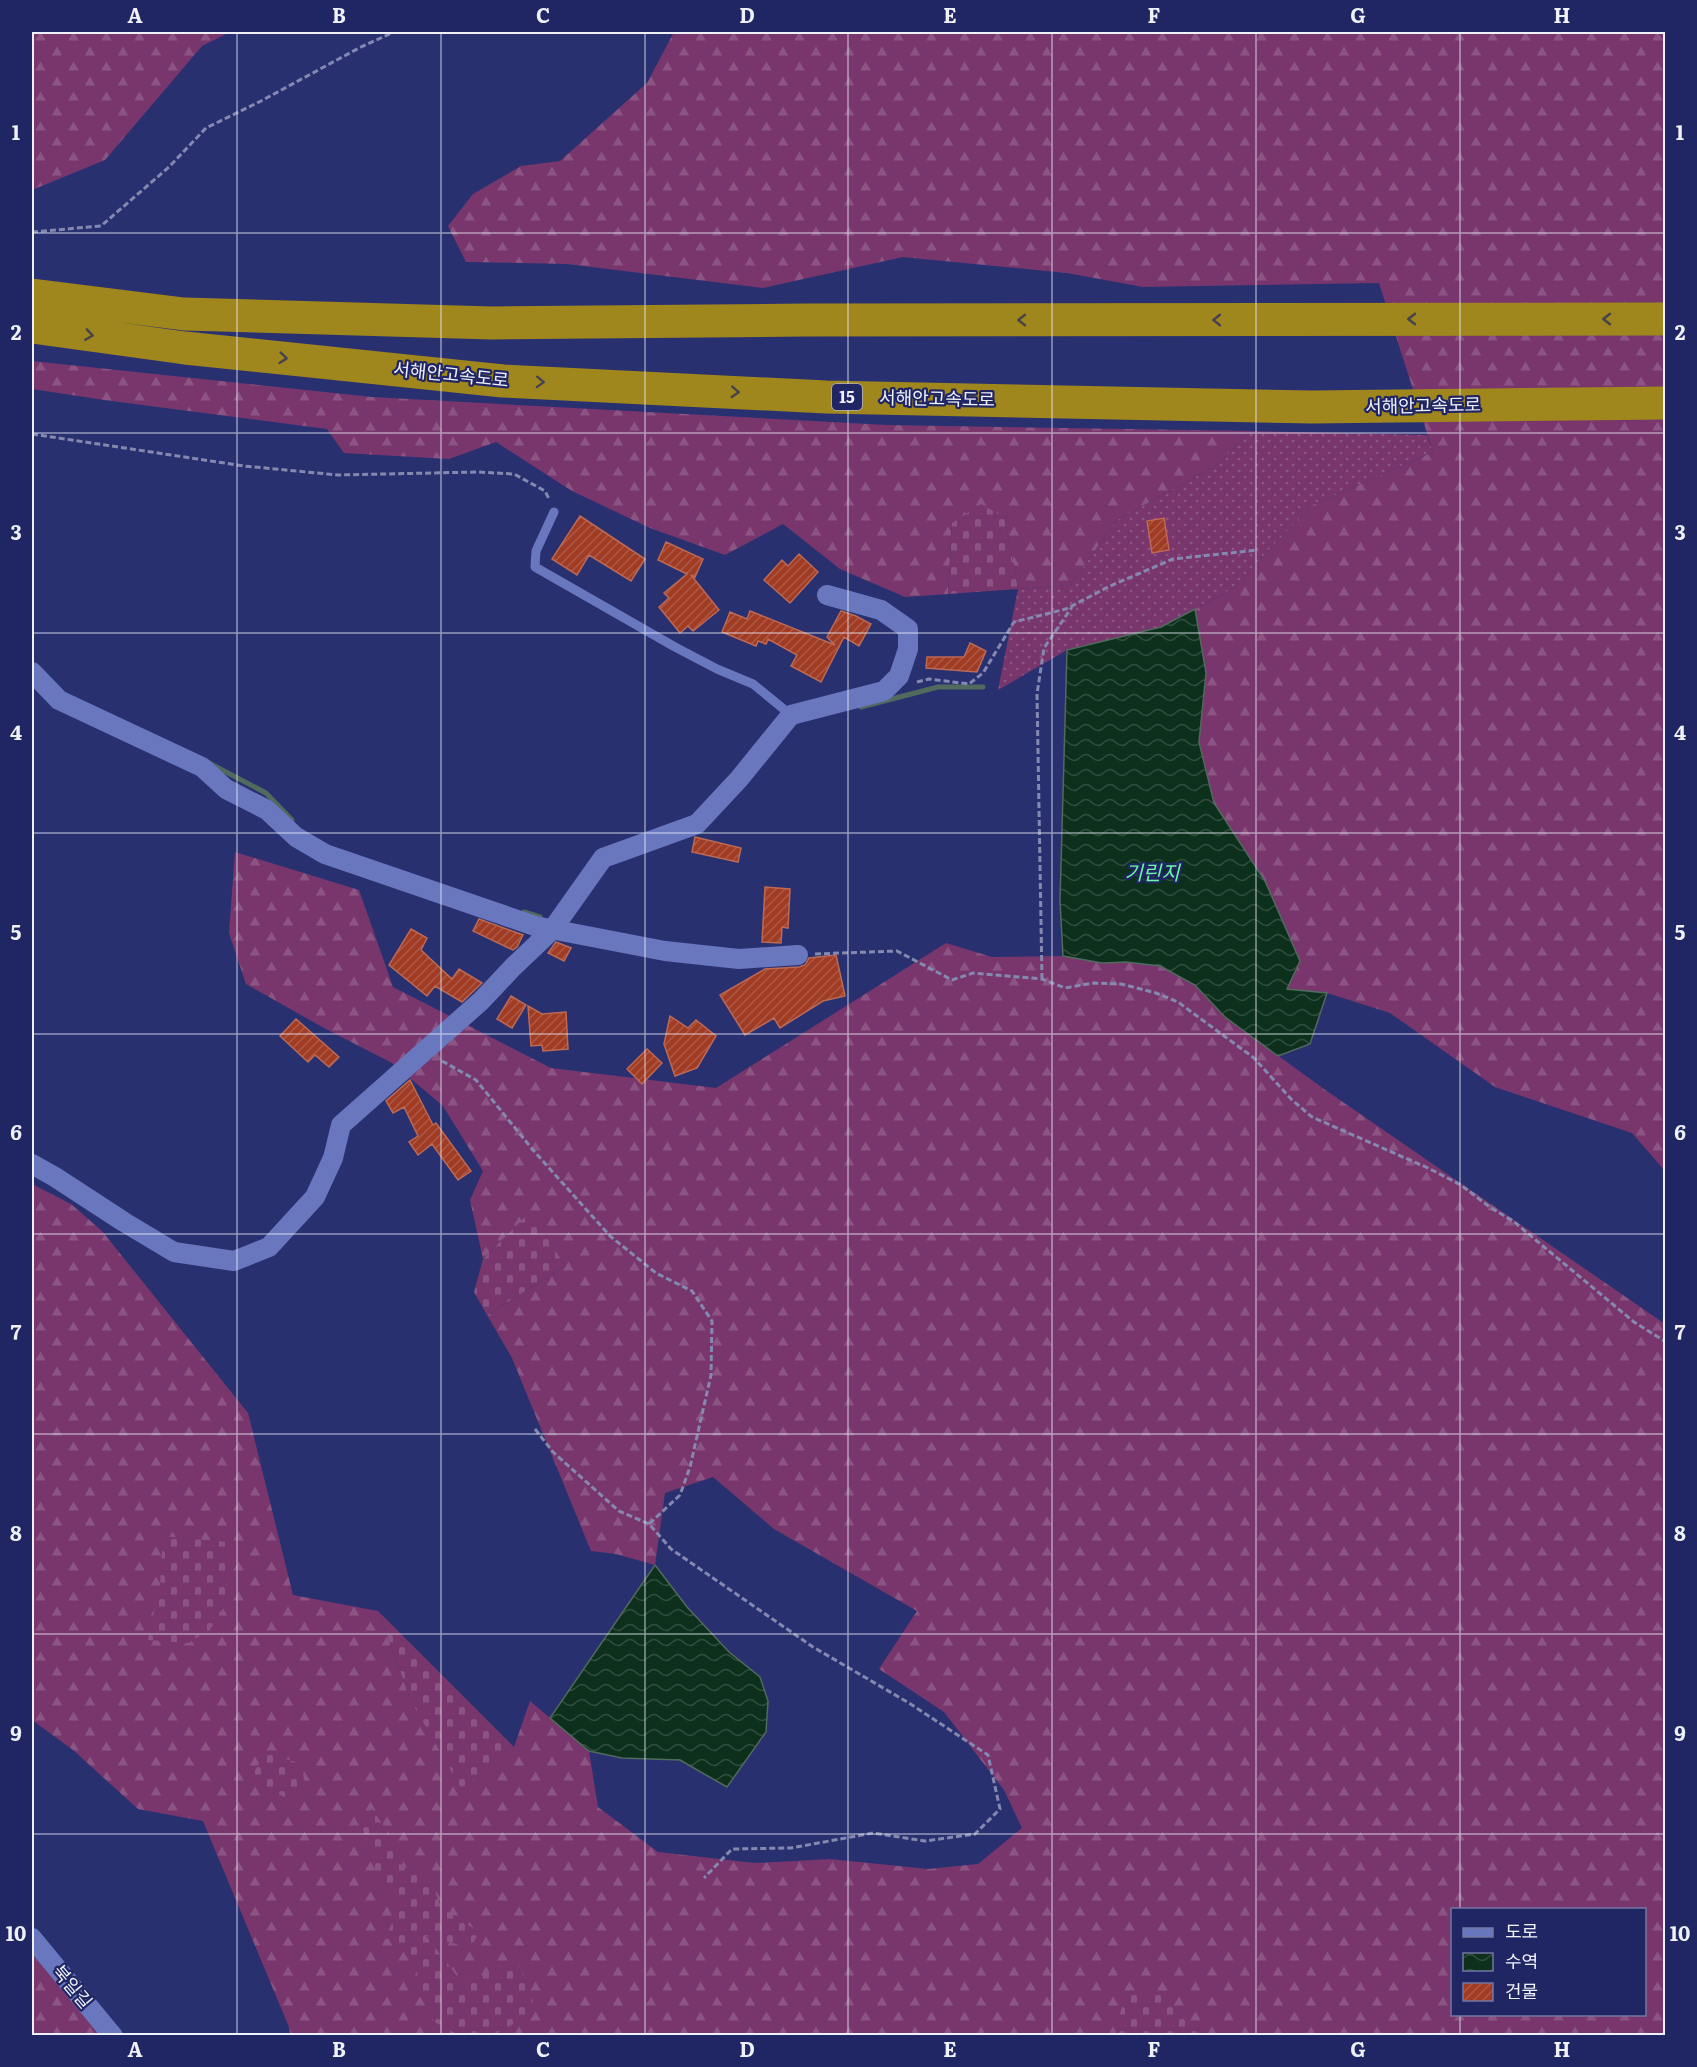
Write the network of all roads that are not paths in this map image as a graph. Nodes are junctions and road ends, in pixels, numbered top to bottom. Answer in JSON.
{"nodes":[{"id":1,"x":32,"y":295,"type":"edge"},
{"id":2,"x":1665,"y":319,"type":"edge"},
{"id":3,"x":32,"y":327,"type":"edge"},
{"id":4,"x":1665,"y":403,"type":"edge"},
{"id":5,"x":554,"y":512,"type":"road end"},
{"id":6,"x":827,"y":595,"type":"dead end"},
{"id":7,"x":32,"y":672,"type":"edge"},
{"id":8,"x":791,"y":716,"type":"junction"},
{"id":9,"x":552,"y":930,"type":"junction"},
{"id":10,"x":798,"y":955,"type":"road end"},
{"id":11,"x":32,"y":1164,"type":"edge"},
{"id":12,"x":32,"y":1938,"type":"edge"},
{"id":13,"x":113,"y":2036,"type":"edge"}],
"edges":[{"from":2,"to":1,"type":"highway","one_way":true},
{"from":3,"to":4,"type":"highway","name":"서해안고속도로","number":"15","one_way":true},
{"from":5,"to":8,"type":"lane"},
{"from":6,"to":8,"type":"street"},
{"from":7,"to":9,"type":"street"},
{"from":8,"to":9,"type":"street"},
{"from":9,"to":10,"type":"street"},
{"from":9,"to":11,"type":"street"},
{"from":12,"to":13,"type":"street","name":"북일길"}]}
